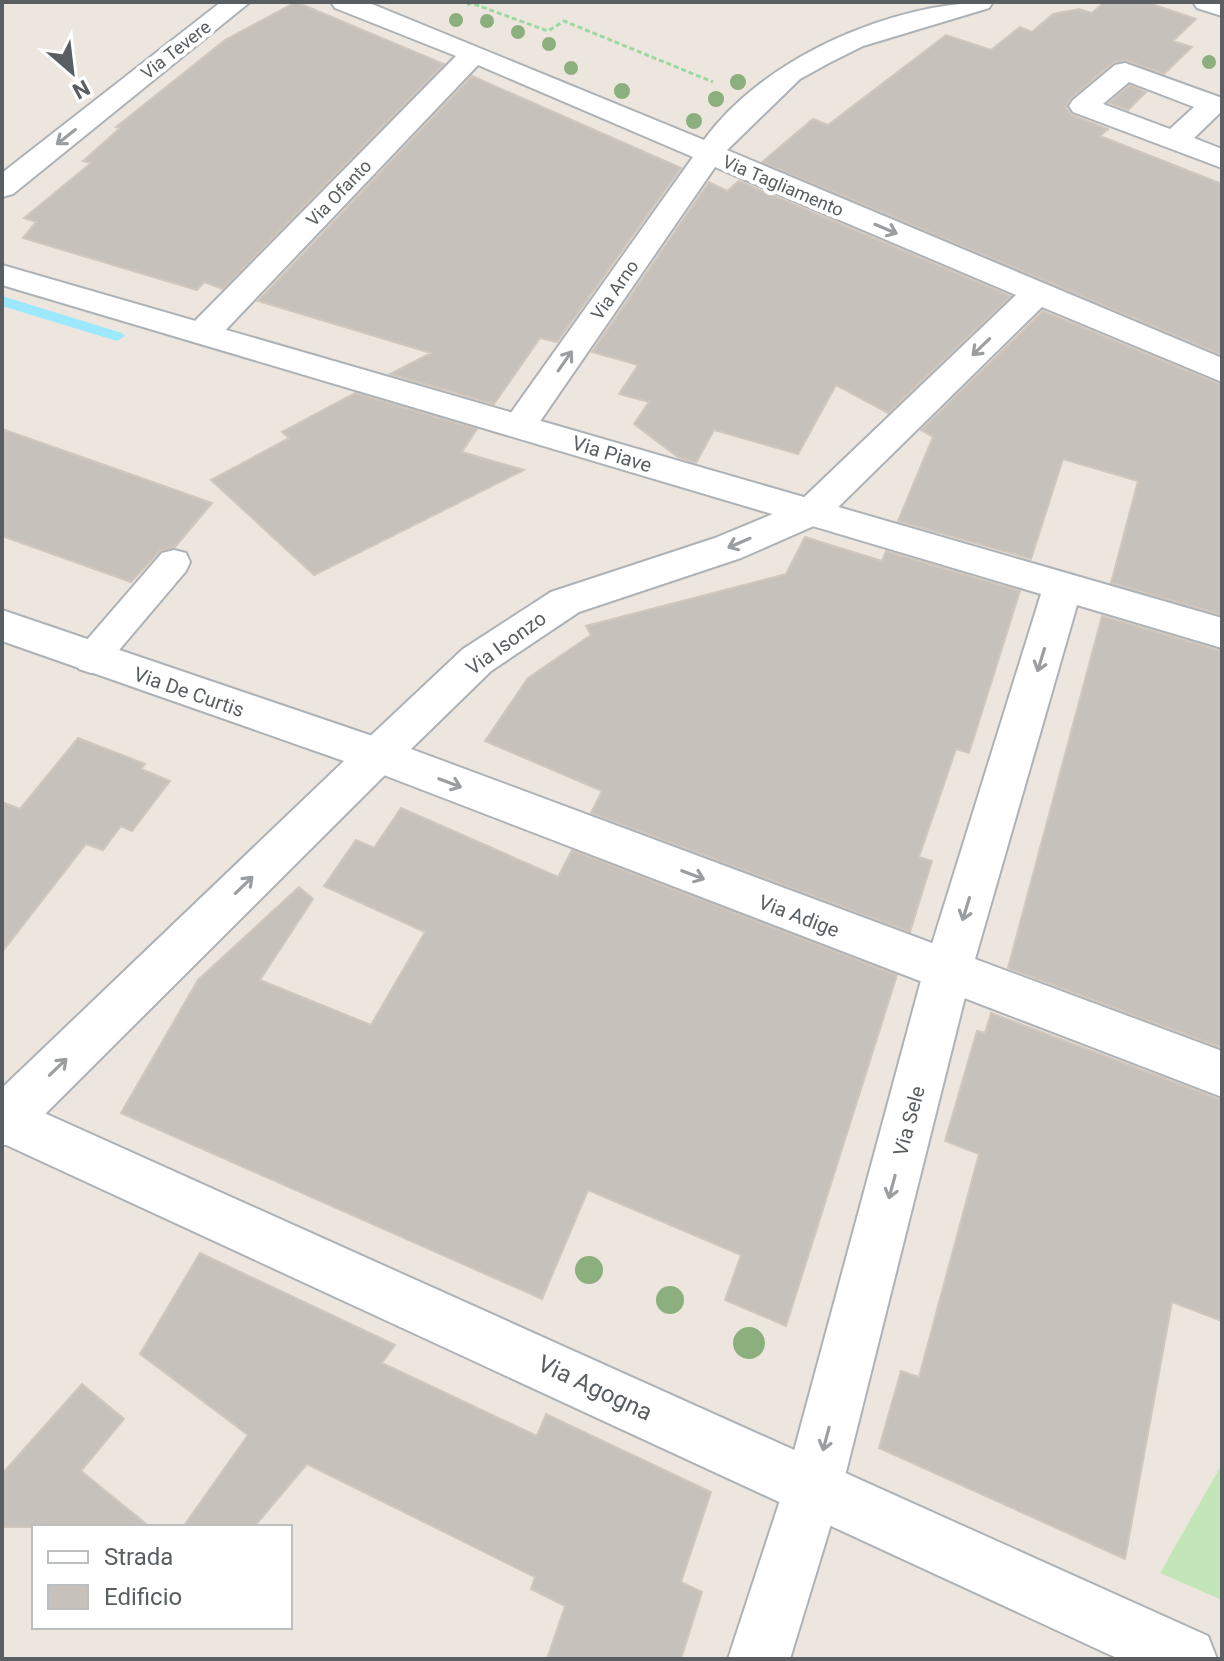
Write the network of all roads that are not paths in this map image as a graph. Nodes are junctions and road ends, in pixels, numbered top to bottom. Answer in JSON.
{"nodes":[{"id":1,"x":237,"y":2,"type":"edge"},
{"id":2,"x":344,"y":2,"type":"edge"},
{"id":3,"x":980,"y":2,"type":"edge"},
{"id":4,"x":1206,"y":2,"type":"edge"},
{"id":5,"x":1222,"y":8,"type":"edge"},
{"id":6,"x":474,"y":53,"type":"junction"},
{"id":7,"x":1174,"y":141,"type":"dead end"},
{"id":8,"x":711,"y":155,"type":"junction"},
{"id":9,"x":1222,"y":159,"type":"edge"},
{"id":10,"x":2,"y":188,"type":"edge"},
{"id":11,"x":2,"y":275,"type":"edge"},
{"id":12,"x":1037,"y":293,"type":"junction"},
{"id":13,"x":204,"y":332,"type":"junction"},
{"id":14,"x":1222,"y":371,"type":"edge"},
{"id":15,"x":520,"y":425,"type":"junction"},
{"id":16,"x":810,"y":513,"type":"junction"},
{"id":17,"x":174,"y":562,"type":"dead end"},
{"id":18,"x":1063,"y":585,"type":"junction"},
{"id":19,"x":2,"y":625,"type":"edge"},
{"id":20,"x":1222,"y":633,"type":"edge"},
{"id":21,"x":91,"y":659,"type":"junction"},
{"id":22,"x":378,"y":755,"type":"junction"},
{"id":23,"x":947,"y":973,"type":"junction"},
{"id":24,"x":1222,"y":1074,"type":"edge"},
{"id":25,"x":3,"y":1120,"type":"edge"},
{"id":26,"x":813,"y":1488,"type":"junction"},
{"id":27,"x":1186,"y":1658,"type":"edge"},
{"id":28,"x":759,"y":1659,"type":"edge"}],
"edges":[{"from":1,"to":10,"type":"street","name":"Via Tevere","one_way":true},
{"from":2,"to":6,"type":"street","name":"Via Tagliamento"},
{"from":3,"to":8,"type":"street","name":"Via Arno"},
{"from":4,"to":5,"type":"street"},
{"from":6,"to":8,"type":"street","name":"Via Tagliamento"},
{"from":6,"to":13,"type":"street","name":"Via Ofanto"},
{"from":7,"to":9,"type":"street"},
{"from":8,"to":12,"type":"street","name":"Via Tagliamento","one_way":true},
{"from":15,"to":8,"type":"street","name":"Via Arno","one_way":true},
{"from":11,"to":13,"type":"street","name":"Via Piave"},
{"from":12,"to":14,"type":"street","name":"Via Tagliamento"},
{"from":12,"to":16,"type":"street","name":"Via Isonzo","one_way":true},
{"from":13,"to":15,"type":"street","name":"Via Piave"},
{"from":15,"to":16,"type":"street","name":"Via Piave"},
{"from":16,"to":18,"type":"street","name":"Via Piave"},
{"from":16,"to":22,"type":"street","name":"Via Isonzo","one_way":true},
{"from":17,"to":21,"type":"lane"},
{"from":18,"to":20,"type":"street","name":"Via Piave"},
{"from":18,"to":23,"type":"street","name":"Via Sele","one_way":true},
{"from":19,"to":21,"type":"street","name":"Via De Curtis"},
{"from":21,"to":22,"type":"street","name":"Via De Curtis"},
{"from":22,"to":23,"type":"street","name":"Via Adige","one_way":true},
{"from":25,"to":22,"type":"street","name":"Via Isonzo","one_way":true},
{"from":23,"to":24,"type":"street","name":"Via Adige"},
{"from":23,"to":26,"type":"street","name":"Via Sele","one_way":true},
{"from":25,"to":26,"type":"street","name":"Via Agogna"},
{"from":26,"to":27,"type":"street","name":"Via Agogna"},
{"from":26,"to":28,"type":"street","name":"Via Sele"}]}
